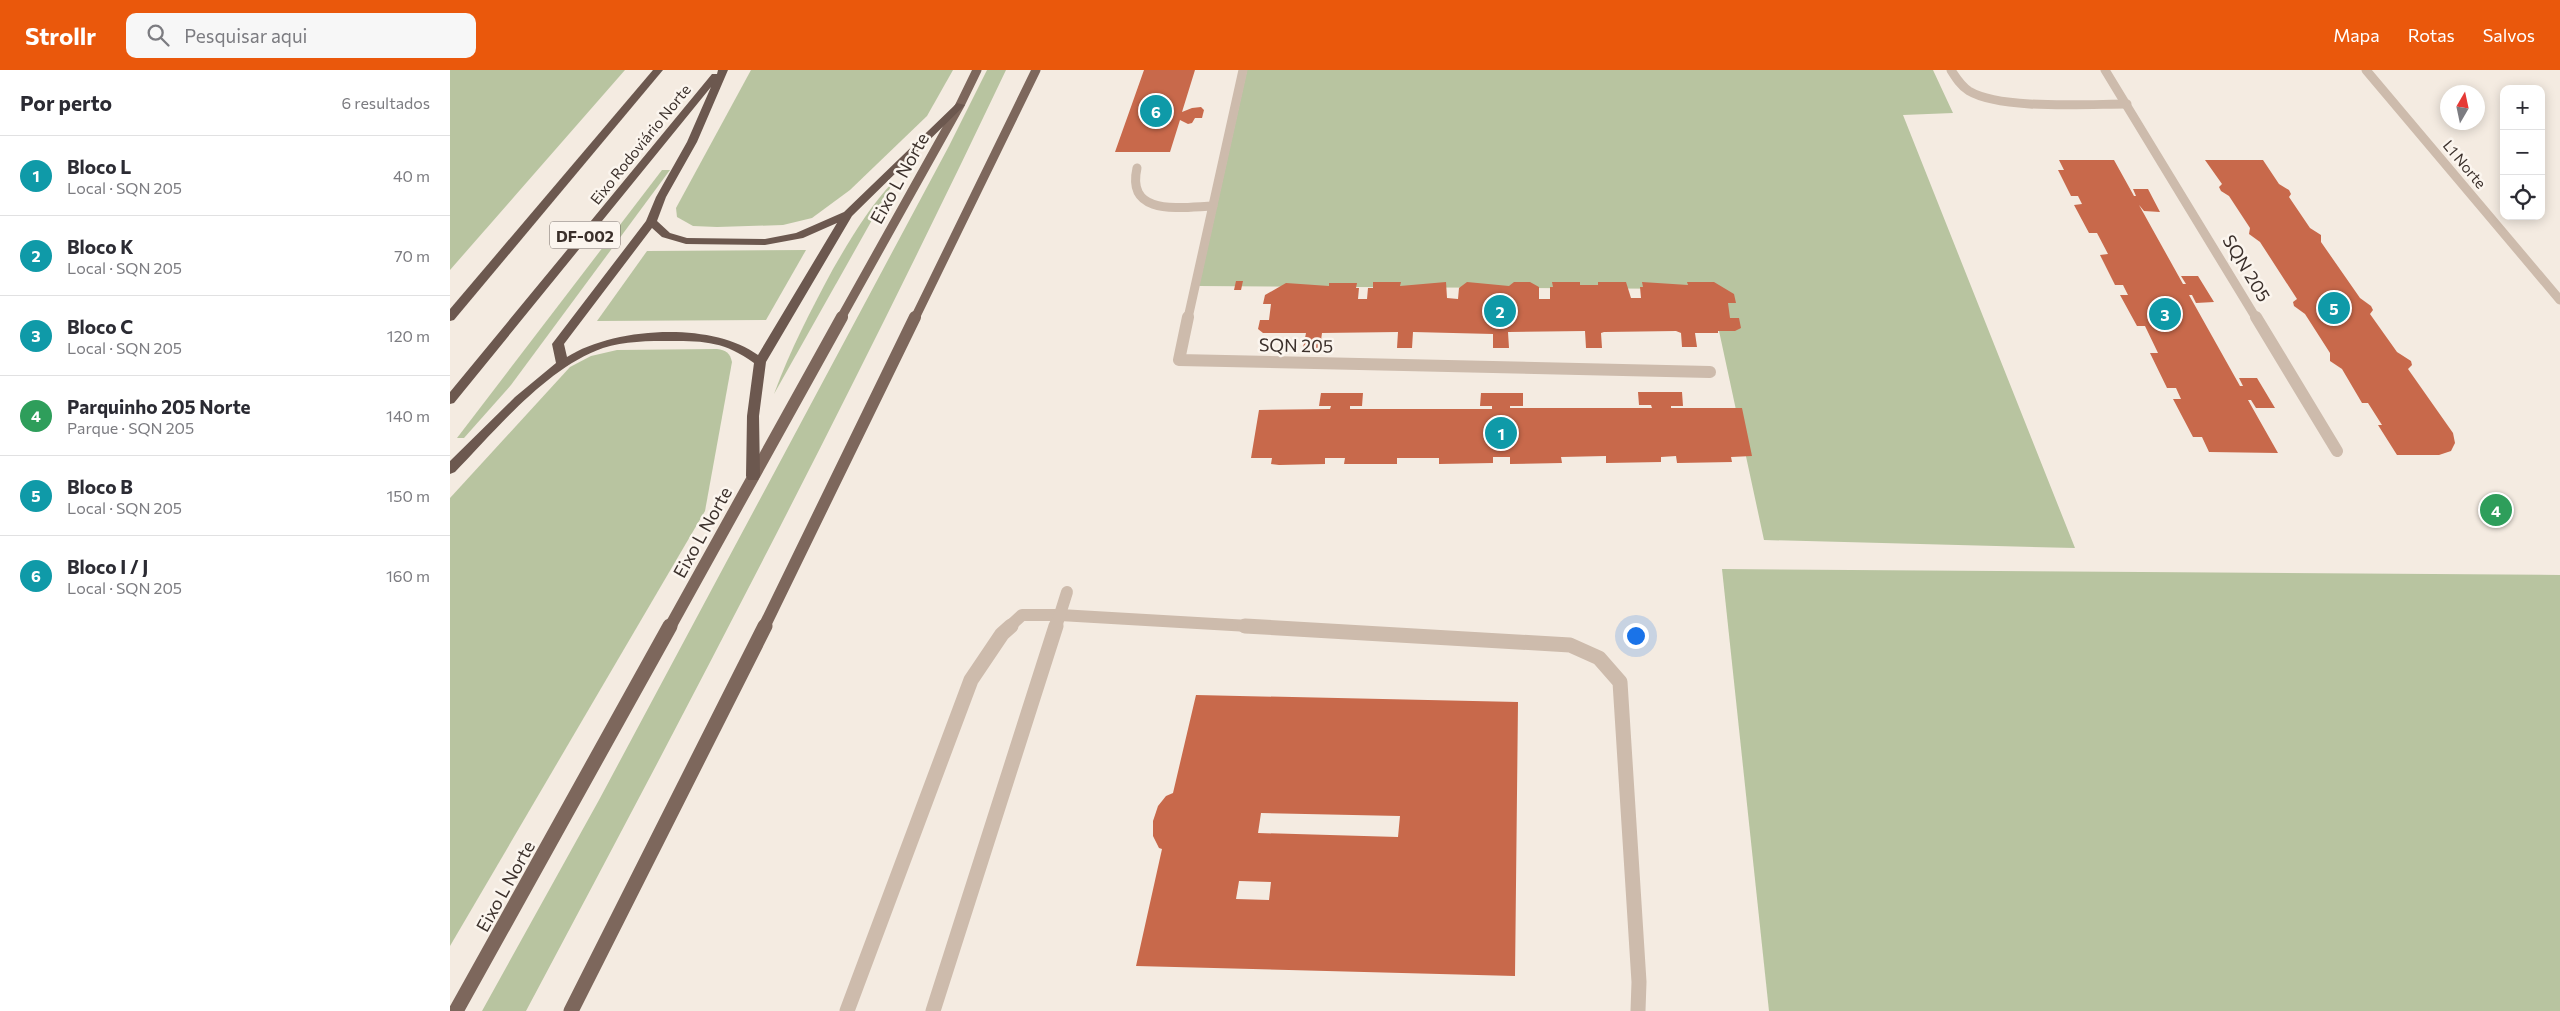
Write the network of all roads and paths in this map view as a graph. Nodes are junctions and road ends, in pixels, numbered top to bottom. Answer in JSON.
{"nodes":[{"id":1,"x":658,"y":70,"type":"edge"},
{"id":2,"x":722,"y":70,"type":"edge"},
{"id":3,"x":977,"y":70,"type":"edge"},
{"id":4,"x":1036,"y":70,"type":"edge"},
{"id":5,"x":1243,"y":70,"type":"edge"},
{"id":6,"x":1951,"y":70,"type":"edge"},
{"id":7,"x":2105,"y":70,"type":"edge"},
{"id":8,"x":2366,"y":70,"type":"edge"},
{"id":9,"x":2127,"y":104,"type":"junction"},
{"id":10,"x":960,"y":105,"type":"junction"},
{"id":11,"x":1137,"y":168,"type":"dead end"},
{"id":12,"x":1213,"y":206,"type":"junction"},
{"id":13,"x":848,"y":214,"type":"junction"},
{"id":14,"x":650,"y":222,"type":"junction"},
{"id":15,"x":2560,"y":300,"type":"edge"},
{"id":16,"x":450,"y":317,"type":"edge"},
{"id":17,"x":760,"y":362,"type":"junction"},
{"id":18,"x":562,"y":364,"type":"junction"},
{"id":19,"x":1710,"y":372,"type":"dead end"},
{"id":20,"x":450,"y":400,"type":"edge"},
{"id":21,"x":2336,"y":451,"type":"dead end"},
{"id":22,"x":450,"y":469,"type":"edge"},
{"id":23,"x":753,"y":476,"type":"junction"},
{"id":24,"x":1067,"y":592,"type":"dead end"},
{"id":25,"x":1060,"y":615,"type":"junction"},
{"id":26,"x":456,"y":1011,"type":"edge"},
{"id":27,"x":571,"y":1011,"type":"edge"},
{"id":28,"x":847,"y":1011,"type":"edge"},
{"id":29,"x":934,"y":1011,"type":"edge"},
{"id":30,"x":1638,"y":1011,"type":"edge"}],
"edges":[{"from":1,"to":16,"type":"highway","name":"Eixo Rodoviário Norte","number":"DF-002"},
{"from":2,"to":14,"type":"highway"},
{"from":2,"to":20,"type":"highway","name":"Eixo Rodoviário Norte","number":"DF-002"},
{"from":3,"to":10,"type":"main road","name":"Eixo L Norte"},
{"from":4,"to":27,"type":"main road"},
{"from":5,"to":12,"type":"street","name":"SQN 205"},
{"from":6,"to":9,"type":"street"},
{"from":7,"to":9,"type":"street","name":"SQN 205"},
{"from":8,"to":15,"type":"street","name":"L1 Norte"},
{"from":9,"to":21,"type":"street","name":"SQN 205"},
{"from":10,"to":13,"type":"highway"},
{"from":10,"to":23,"type":"main road","name":"Eixo L Norte"},
{"from":11,"to":12,"type":"street"},
{"from":12,"to":19,"type":"street","name":"SQN 205"},
{"from":13,"to":14,"type":"highway"},
{"from":13,"to":17,"type":"highway"},
{"from":14,"to":18,"type":"highway"},
{"from":17,"to":18,"type":"highway"},
{"from":17,"to":23,"type":"highway"},
{"from":18,"to":22,"type":"highway"},
{"from":23,"to":26,"type":"main road","name":"Eixo L Norte"},
{"from":24,"to":25,"type":"street"},
{"from":25,"to":28,"type":"street"},
{"from":25,"to":29,"type":"street"},
{"from":25,"to":30,"type":"street"}]}
